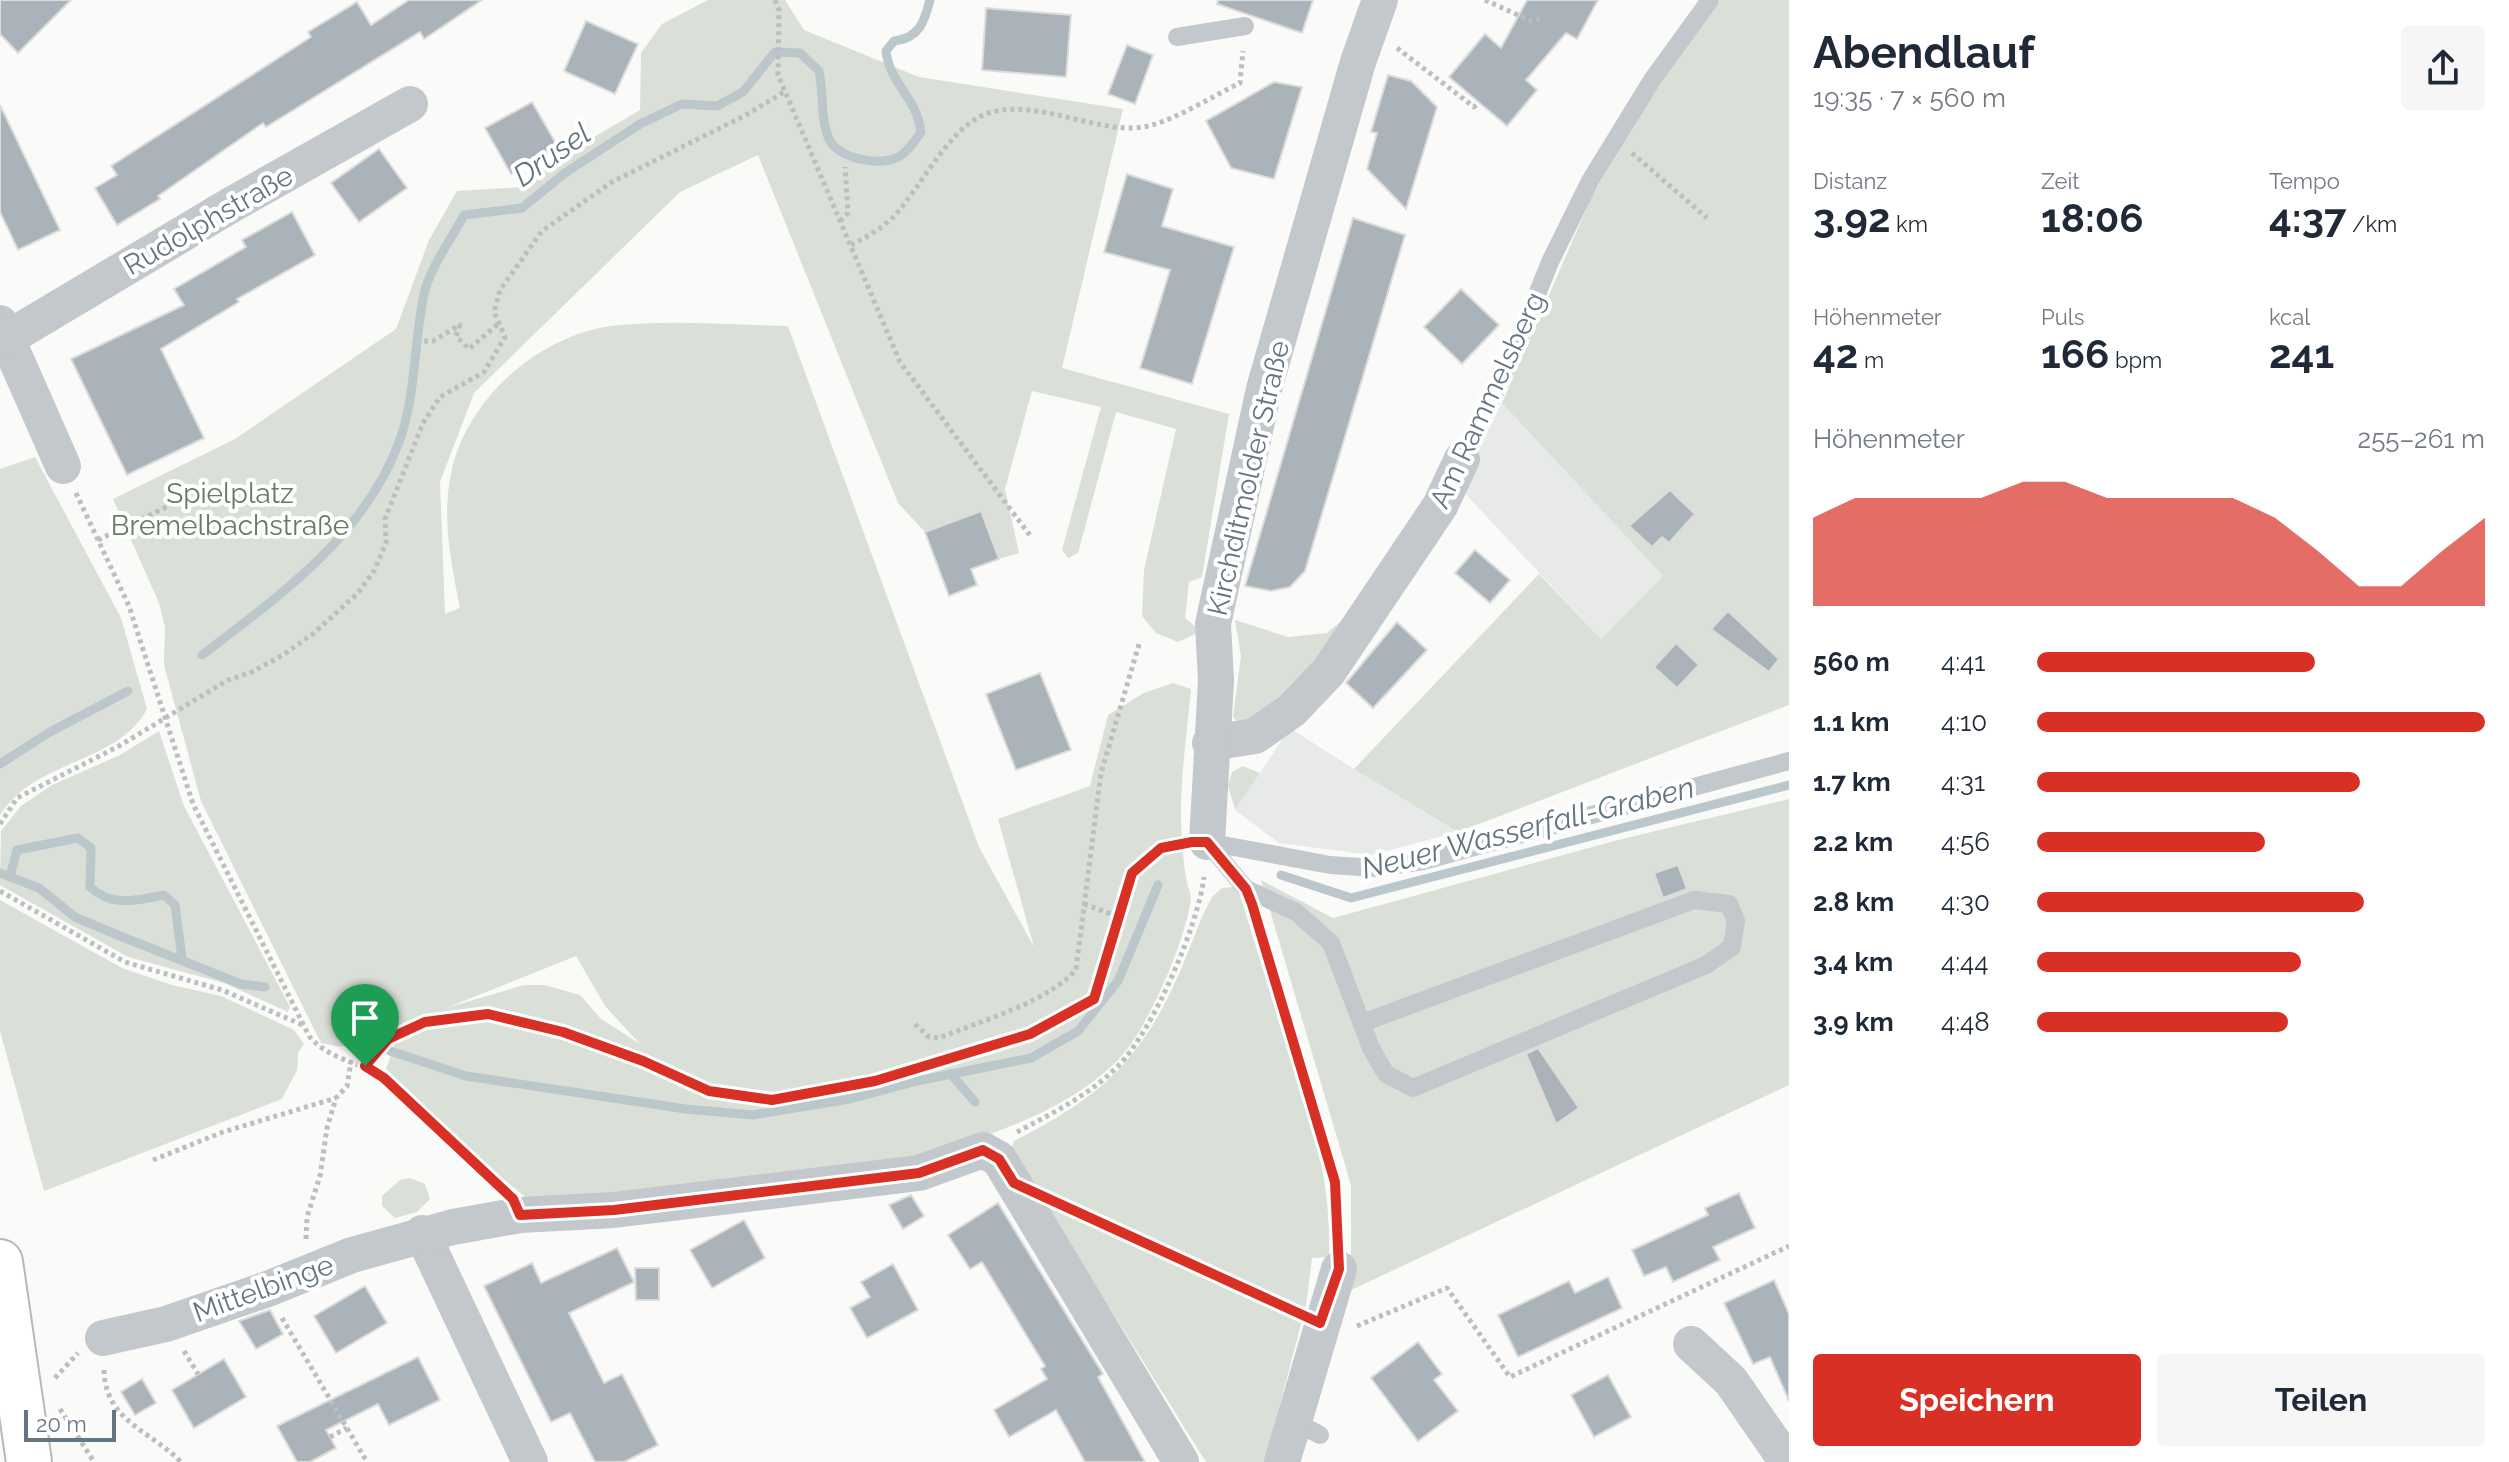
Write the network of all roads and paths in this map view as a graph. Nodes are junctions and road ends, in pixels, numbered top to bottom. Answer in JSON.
{"nodes":[{"id":1,"x":775,"y":0,"type":"edge"},
{"id":2,"x":1485,"y":0,"type":"edge"},
{"id":3,"x":1710,"y":0,"type":"edge"},
{"id":4,"x":1375,"y":14,"type":"edge"},
{"id":5,"x":1540,"y":19,"type":"dead end"},
{"id":6,"x":1245,"y":26,"type":"joint"},
{"id":7,"x":1177,"y":37,"type":"dead end"},
{"id":8,"x":784,"y":92,"type":"junction"},
{"id":9,"x":1479,"y":102,"type":"dead end"},
{"id":10,"x":410,"y":104,"type":"dead end"},
{"id":11,"x":1615,"y":142,"type":"junction"},
{"id":12,"x":845,"y":167,"type":"dead end"},
{"id":13,"x":1707,"y":218,"type":"dead end"},
{"id":14,"x":840,"y":221,"type":"junction"},
{"id":15,"x":850,"y":245,"type":"junction"},
{"id":16,"x":499,"y":323,"type":"junction"},
{"id":17,"x":4,"y":330,"type":"edge"},
{"id":18,"x":424,"y":341,"type":"dead end"},
{"id":19,"x":1462,"y":459,"type":"joint"},
{"id":20,"x":63,"y":466,"type":"joint"},
{"id":21,"x":179,"y":501,"type":"dead end"},
{"id":22,"x":1032,"y":538,"type":"dead end"},
{"id":23,"x":98,"y":540,"type":"junction"},
{"id":24,"x":1140,"y":641,"type":"dead end"},
{"id":25,"x":164,"y":716,"type":"junction"},
{"id":26,"x":1210,"y":743,"type":"junction"},
{"id":27,"x":1789,"y":761,"type":"edge"},
{"id":28,"x":0,"y":824,"type":"edge"},
{"id":29,"x":1207,"y":842,"type":"junction"},
{"id":30,"x":1246,"y":889,"type":"junction"},
{"id":31,"x":0,"y":891,"type":"edge"},
{"id":32,"x":1084,"y":904,"type":"junction"},
{"id":33,"x":1119,"y":917,"type":"junction"},
{"id":34,"x":1362,"y":1023,"type":"junction"},
{"id":35,"x":915,"y":1024,"type":"dead end"},
{"id":36,"x":306,"y":1026,"type":"junction"},
{"id":37,"x":351,"y":1061,"type":"junction"},
{"id":38,"x":365,"y":1066,"type":"junction"},
{"id":39,"x":336,"y":1098,"type":"junction"},
{"id":40,"x":983,"y":1150,"type":"junction"},
{"id":41,"x":153,"y":1160,"type":"dead end"},
{"id":42,"x":1014,"y":1183,"type":"junction"},
{"id":43,"x":520,"y":1215,"type":"junction"},
{"id":44,"x":422,"y":1233,"type":"junction"},
{"id":45,"x":1789,"y":1246,"type":"edge"},
{"id":46,"x":0,"y":1262,"type":"edge"},
{"id":47,"x":1339,"y":1269,"type":"joint"},
{"id":48,"x":303,"y":1275,"type":"junction"},
{"id":49,"x":265,"y":1290,"type":"junction"},
{"id":50,"x":1320,"y":1323,"type":"junction"},
{"id":51,"x":103,"y":1338,"type":"junction"},
{"id":52,"x":1691,"y":1344,"type":"dead end"},
{"id":53,"x":55,"y":1391,"type":"dead end"},
{"id":54,"x":57,"y":1418,"type":"dead end"},
{"id":55,"x":347,"y":1428,"type":"junction"},
{"id":56,"x":330,"y":1437,"type":"dead end"},
{"id":57,"x":29,"y":1462,"type":"edge"},
{"id":58,"x":94,"y":1462,"type":"edge"},
{"id":59,"x":181,"y":1462,"type":"edge"},
{"id":60,"x":367,"y":1462,"type":"edge"},
{"id":61,"x":530,"y":1462,"type":"edge"},
{"id":62,"x":1181,"y":1462,"type":"edge"},
{"id":63,"x":1282,"y":1462,"type":"edge"},
{"id":64,"x":1787,"y":1462,"type":"edge"}],
"edges":[{"from":1,"to":8,"type":"path"},
{"from":2,"to":5,"type":"path"},
{"from":3,"to":11,"type":"lane","name":"Am Rammelsberg"},
{"from":4,"to":9,"type":"path"},
{"from":4,"to":26,"type":"street","name":"Kirchditmolder Straße"},
{"from":6,"to":7,"type":"lane"},
{"from":6,"to":15,"type":"path"},
{"from":8,"to":14,"type":"path"},
{"from":8,"to":16,"type":"path"},
{"from":10,"to":17,"type":"street","name":"Rudolphstraße"},
{"from":11,"to":13,"type":"path"},
{"from":11,"to":19,"type":"lane","name":"Am Rammelsberg"},
{"from":12,"to":14,"type":"path"},
{"from":14,"to":15,"type":"path"},
{"from":15,"to":22,"type":"path"},
{"from":16,"to":18,"type":"path"},
{"from":16,"to":25,"type":"path"},
{"from":17,"to":20,"type":"street"},
{"from":19,"to":26,"type":"street","name":"Am Rammelsberg"},
{"from":20,"to":23,"type":"path"},
{"from":21,"to":23,"type":"path"},
{"from":23,"to":25,"type":"path"},
{"from":24,"to":32,"type":"path"},
{"from":25,"to":28,"type":"path"},
{"from":25,"to":36,"type":"path"},
{"from":26,"to":29,"type":"street","name":"Kirchditmolder Straße"},
{"from":27,"to":29,"type":"lane"},
{"from":29,"to":30,"type":"lane"},
{"from":29,"to":33,"type":"path"},
{"from":29,"to":40,"type":"path"},
{"from":30,"to":34,"type":"lane"},
{"from":30,"to":47,"type":"path"},
{"from":31,"to":36,"type":"path"},
{"from":32,"to":33,"type":"path"},
{"from":32,"to":35,"type":"path"},
{"from":33,"to":38,"type":"path"},
{"from":34,"to":34,"type":"lane"},
{"from":36,"to":37,"type":"path"},
{"from":37,"to":38,"type":"path"},
{"from":37,"to":39,"type":"path"},
{"from":38,"to":43,"type":"path"},
{"from":39,"to":41,"type":"path"},
{"from":39,"to":48,"type":"path"},
{"from":40,"to":42,"type":"street"},
{"from":40,"to":43,"type":"street","name":"Mittelbinge"},
{"from":42,"to":50,"type":"path"},
{"from":42,"to":62,"type":"street"},
{"from":43,"to":44,"type":"street","name":"Mittelbinge"},
{"from":44,"to":48,"type":"street","name":"Mittelbinge"},
{"from":44,"to":61,"type":"street"},
{"from":45,"to":50,"type":"path"},
{"from":46,"to":57,"type":"main road"},
{"from":47,"to":50,"type":"street"},
{"from":48,"to":49,"type":"street","name":"Mittelbinge"},
{"from":49,"to":51,"type":"street","name":"Mittelbinge"},
{"from":49,"to":55,"type":"path"},
{"from":50,"to":63,"type":"street"},
{"from":51,"to":53,"type":"path"},
{"from":51,"to":59,"type":"path"},
{"from":52,"to":64,"type":"street"},
{"from":54,"to":58,"type":"path"},
{"from":55,"to":56,"type":"path"},
{"from":55,"to":60,"type":"path"}]}
